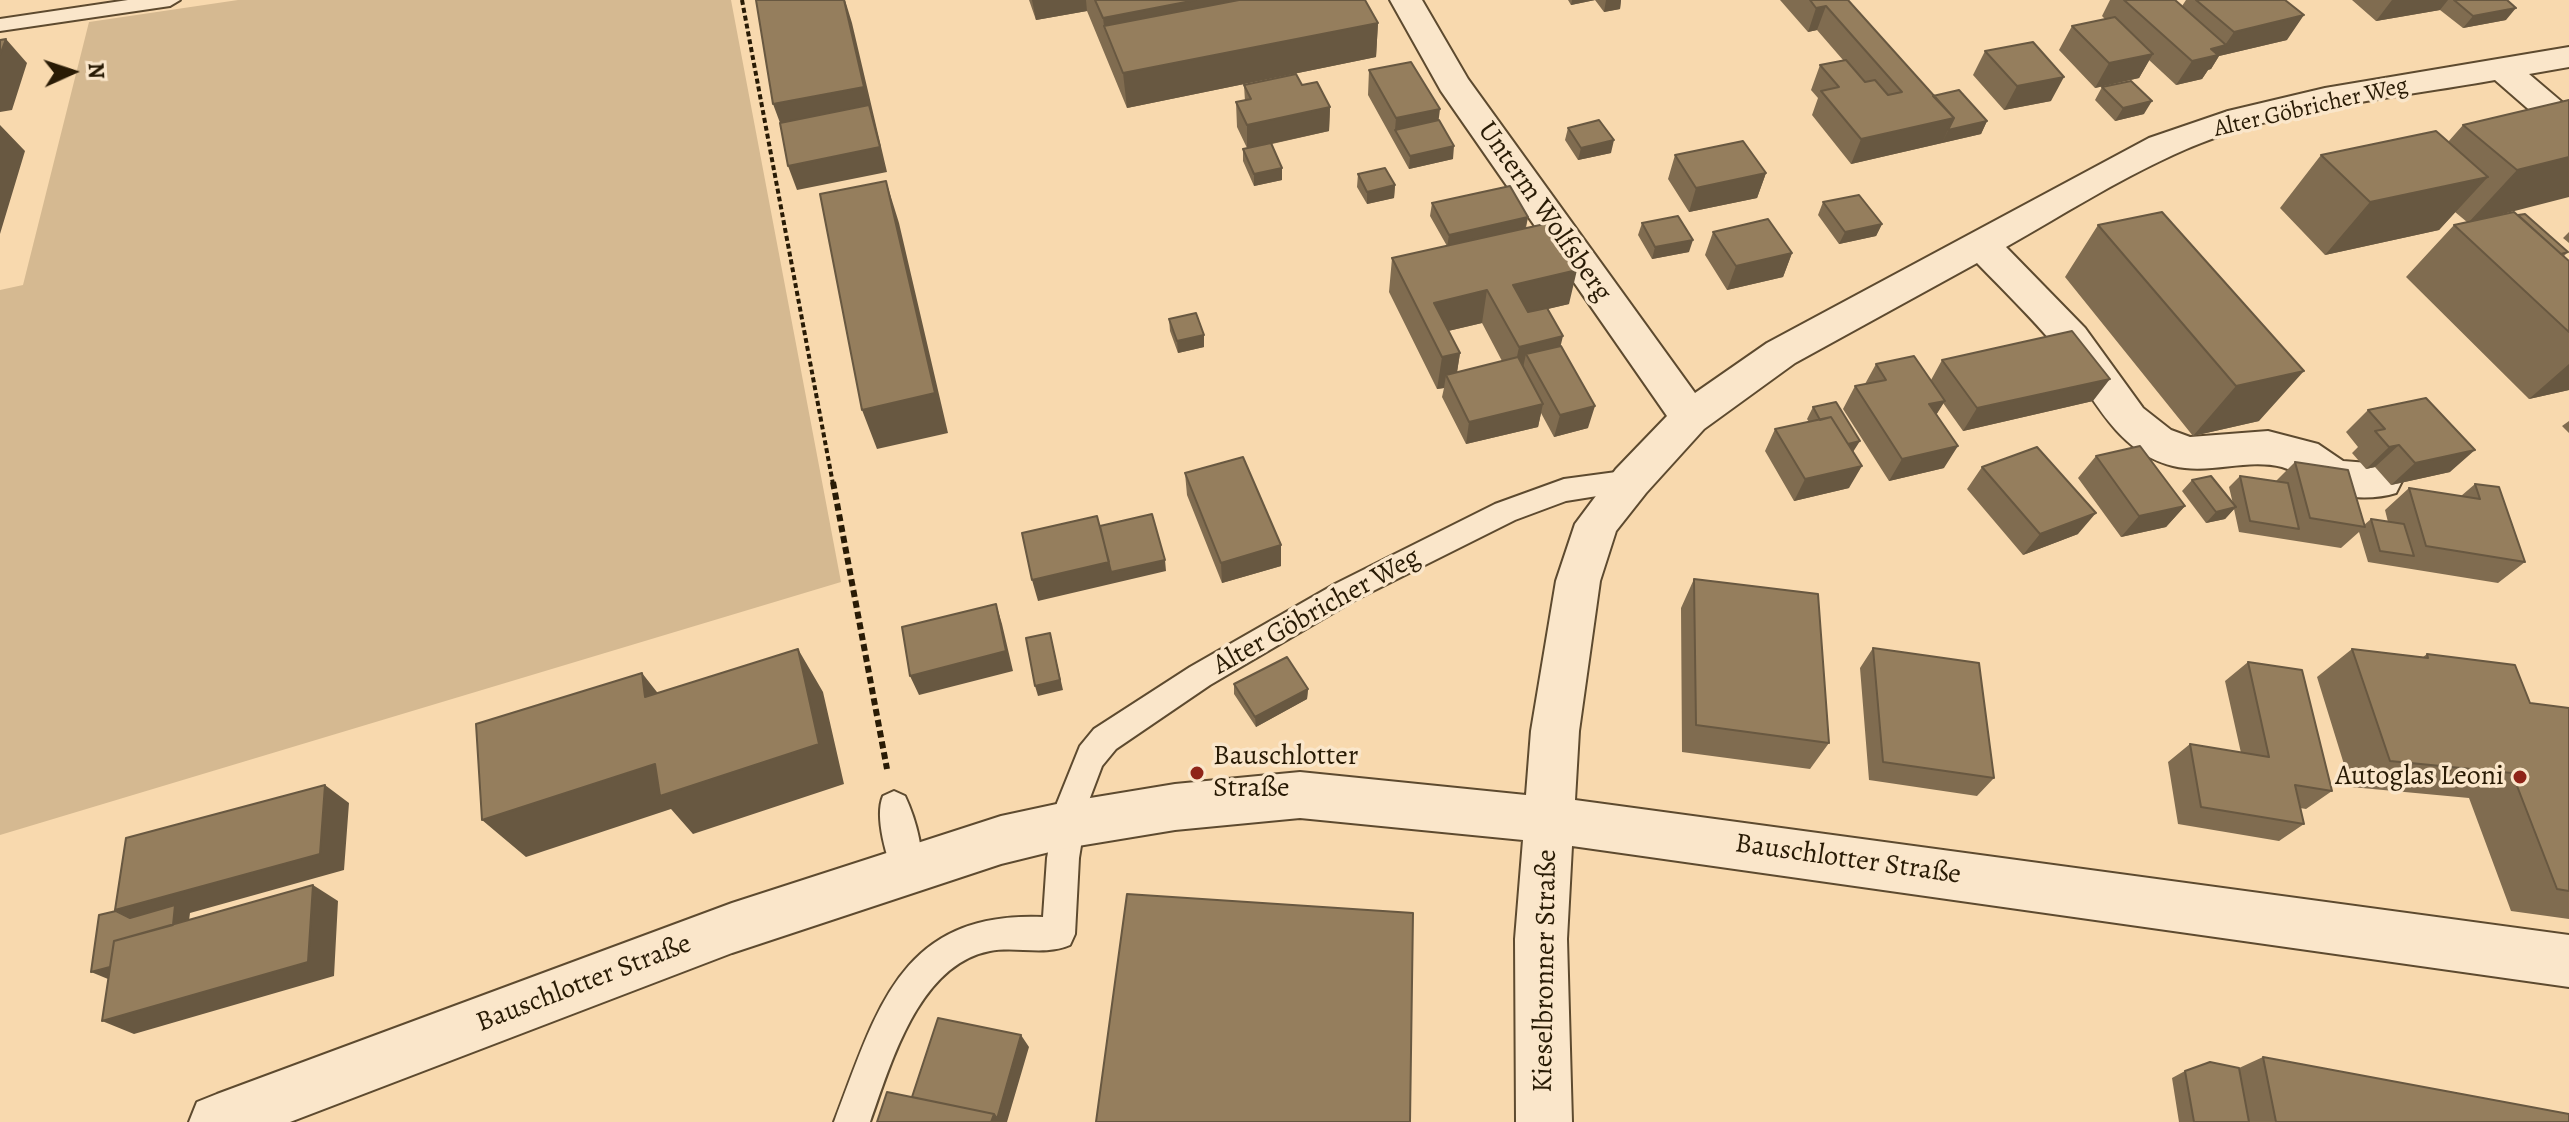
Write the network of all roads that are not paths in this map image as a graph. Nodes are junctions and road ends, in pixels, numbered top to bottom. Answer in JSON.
{"nodes":[{"id":1,"x":170,"y":0,"type":"edge"},
{"id":2,"x":1406,"y":0,"type":"edge"},
{"id":3,"x":44,"y":10,"type":"edge"},
{"id":4,"x":0,"y":25,"type":"edge"},
{"id":5,"x":2569,"y":57,"type":"edge"},
{"id":6,"x":2502,"y":69,"type":"junction"},
{"id":7,"x":2569,"y":126,"type":"edge"},
{"id":8,"x":1981,"y":243,"type":"junction"},
{"id":9,"x":1690,"y":418,"type":"junction"},
{"id":10,"x":1631,"y":481,"type":"junction"},
{"id":11,"x":2381,"y":481,"type":"dead end"},
{"id":12,"x":894,"y":806,"type":"road end"},
{"id":13,"x":1550,"y":820,"type":"junction"},
{"id":14,"x":1066,"y":825,"type":"junction"},
{"id":15,"x":907,"y":869,"type":"junction"},
{"id":16,"x":2569,"y":961,"type":"edge"},
{"id":17,"x":217,"y":1122,"type":"edge"},
{"id":18,"x":852,"y":1122,"type":"edge"},
{"id":19,"x":1544,"y":1122,"type":"edge"}],
"edges":[{"from":1,"to":3,"type":"lane"},
{"from":2,"to":9,"type":"street","name":"Unterm Wolfsberg"},
{"from":3,"to":4,"type":"lane"},
{"from":5,"to":6,"type":"street","name":"Alter Göbricher Weg"},
{"from":6,"to":7,"type":"street"},
{"from":6,"to":8,"type":"street","name":"Alter Göbricher Weg"},
{"from":8,"to":9,"type":"street","name":"Alter Göbricher Weg"},
{"from":8,"to":11,"type":"street"},
{"from":9,"to":10,"type":"street","name":"Alter Göbricher Weg"},
{"from":10,"to":13,"type":"street","name":"Alter Göbricher Weg"},
{"from":10,"to":14,"type":"lane","name":"Alter Göbricher Weg"},
{"from":12,"to":15,"type":"lane"},
{"from":13,"to":14,"type":"street","name":"Bauschlotter Straße"},
{"from":13,"to":16,"type":"street","name":"Bauschlotter Straße"},
{"from":13,"to":19,"type":"street","name":"Kieselbronner Straße"},
{"from":14,"to":15,"type":"street","name":"Bauschlotter Straße"},
{"from":14,"to":18,"type":"lane","name":"Alter Göbricher Weg"},
{"from":15,"to":17,"type":"street","name":"Bauschlotter Straße"}]}
